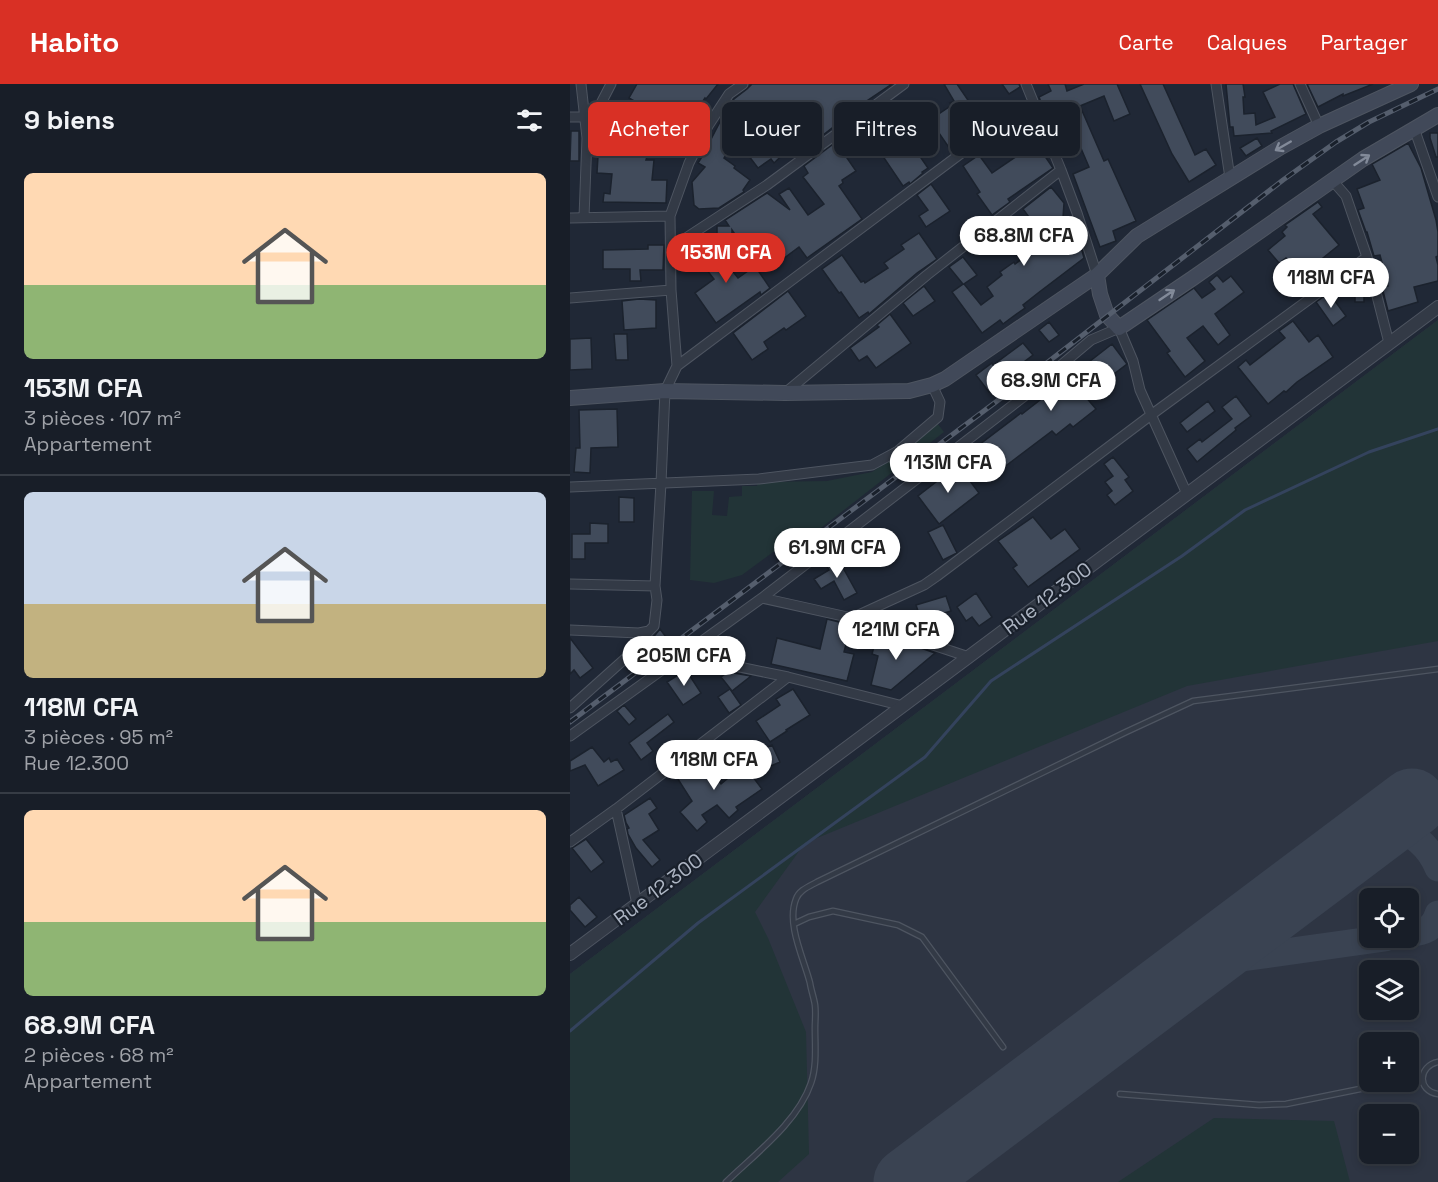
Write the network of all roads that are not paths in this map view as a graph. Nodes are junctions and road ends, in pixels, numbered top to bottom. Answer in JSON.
{"nodes":[{"id":1,"x":581,"y":84,"type":"edge"},
{"id":2,"x":611,"y":84,"type":"edge"},
{"id":3,"x":743,"y":84,"type":"edge"},
{"id":4,"x":904,"y":84,"type":"edge"},
{"id":5,"x":1026,"y":84,"type":"edge"},
{"id":6,"x":1216,"y":84,"type":"edge"},
{"id":7,"x":1300,"y":84,"type":"edge"},
{"id":8,"x":1411,"y":84,"type":"edge"},
{"id":9,"x":1034,"y":102,"type":"edge"},
{"id":10,"x":1438,"y":115,"type":"edge"},
{"id":11,"x":570,"y":117,"type":"edge"},
{"id":12,"x":584,"y":117,"type":"junction"},
{"id":13,"x":1319,"y":126,"type":"junction"},
{"id":14,"x":1414,"y":128,"type":"junction"},
{"id":15,"x":587,"y":138,"type":"junction"},
{"id":16,"x":958,"y":156,"type":"edge"},
{"id":17,"x":1055,"y":156,"type":"edge"},
{"id":18,"x":1061,"y":170,"type":"junction"},
{"id":19,"x":1230,"y":178,"type":"junction"},
{"id":20,"x":1332,"y":180,"type":"junction"},
{"id":21,"x":1437,"y":193,"type":"edge"},
{"id":22,"x":670,"y":216,"type":"junction"},
{"id":23,"x":584,"y":217,"type":"junction"},
{"id":24,"x":570,"y":218,"type":"edge"},
{"id":25,"x":672,"y":247,"type":"junction"},
{"id":26,"x":1367,"y":257,"type":"junction"},
{"id":27,"x":1096,"y":275,"type":"junction"},
{"id":28,"x":672,"y":290,"type":"junction"},
{"id":29,"x":570,"y":297,"type":"edge"},
{"id":30,"x":1438,"y":307,"type":"edge"},
{"id":31,"x":1119,"y":328,"type":"junction"},
{"id":32,"x":1389,"y":343,"type":"junction"},
{"id":33,"x":677,"y":366,"type":"junction"},
{"id":34,"x":932,"y":386,"type":"junction"},
{"id":35,"x":665,"y":391,"type":"junction"},
{"id":36,"x":785,"y":393,"type":"junction"},
{"id":37,"x":570,"y":398,"type":"edge"},
{"id":38,"x":1151,"y":415,"type":"junction"},
{"id":39,"x":661,"y":483,"type":"junction"},
{"id":40,"x":570,"y":487,"type":"edge"},
{"id":41,"x":1187,"y":494,"type":"junction"},
{"id":42,"x":570,"y":584,"type":"edge"},
{"id":43,"x":655,"y":586,"type":"junction"},
{"id":44,"x":762,"y":598,"type":"junction"},
{"id":45,"x":852,"y":618,"type":"junction"},
{"id":46,"x":570,"y":630,"type":"edge"},
{"id":47,"x":649,"y":631,"type":"junction"},
{"id":48,"x":682,"y":655,"type":"junction"},
{"id":49,"x":969,"y":657,"type":"junction"},
{"id":50,"x":1438,"y":669,"type":"edge"},
{"id":51,"x":788,"y":677,"type":"junction"},
{"id":52,"x":903,"y":706,"type":"junction"},
{"id":53,"x":570,"y":708,"type":"edge"},
{"id":54,"x":570,"y":736,"type":"edge"},
{"id":55,"x":616,"y":809,"type":"junction"},
{"id":56,"x":570,"y":842,"type":"edge"},
{"id":57,"x":637,"y":904,"type":"junction"},
{"id":58,"x":794,"y":924,"type":"junction"},
{"id":59,"x":570,"y":954,"type":"edge"},
{"id":60,"x":1003,"y":1047,"type":"dead end"},
{"id":61,"x":1438,"y":1062,"type":"edge"},
{"id":62,"x":1423,"y":1082,"type":"junction"},
{"id":63,"x":1120,"y":1094,"type":"dead end"},
{"id":64,"x":1438,"y":1094,"type":"edge"},
{"id":65,"x":726,"y":1182,"type":"edge"}],
"edges":[{"from":1,"to":12,"type":"street"},
{"from":2,"to":15,"type":"street"},
{"from":3,"to":22,"type":"street"},
{"from":4,"to":25,"type":"street"},
{"from":5,"to":9,"type":"street"},
{"from":6,"to":19,"type":"street"},
{"from":7,"to":13,"type":"street"},
{"from":8,"to":13,"type":"main road"},
{"from":10,"to":14,"type":"main road"},
{"from":11,"to":12,"type":"street"},
{"from":12,"to":15,"type":"street"},
{"from":13,"to":19,"type":"main road","one_way":true},
{"from":20,"to":14,"type":"main road","one_way":true},
{"from":14,"to":21,"type":"street"},
{"from":15,"to":23,"type":"street"},
{"from":16,"to":33,"type":"street"},
{"from":17,"to":18,"type":"street"},
{"from":18,"to":27,"type":"street"},
{"from":18,"to":36,"type":"street"},
{"from":19,"to":27,"type":"main road"},
{"from":20,"to":26,"type":"street"},
{"from":31,"to":20,"type":"main road","one_way":true},
{"from":22,"to":23,"type":"street"},
{"from":22,"to":25,"type":"street"},
{"from":23,"to":24,"type":"street"},
{"from":25,"to":28,"type":"street"},
{"from":26,"to":32,"type":"street"},
{"from":26,"to":38,"type":"street"},
{"from":27,"to":31,"type":"main road"},
{"from":27,"to":34,"type":"main road"},
{"from":28,"to":29,"type":"street"},
{"from":28,"to":33,"type":"street"},
{"from":30,"to":32,"type":"street","name":"Rue 12.300"},
{"from":31,"to":38,"type":"street"},
{"from":31,"to":44,"type":"street"},
{"from":32,"to":41,"type":"street","name":"Rue 12.300"},
{"from":33,"to":35,"type":"street"},
{"from":34,"to":36,"type":"main road"},
{"from":34,"to":39,"type":"street"},
{"from":35,"to":36,"type":"main road"},
{"from":35,"to":37,"type":"main road"},
{"from":35,"to":39,"type":"street"},
{"from":38,"to":41,"type":"street"},
{"from":38,"to":45,"type":"street"},
{"from":39,"to":40,"type":"street"},
{"from":39,"to":43,"type":"street"},
{"from":41,"to":49,"type":"street","name":"Rue 12.300"},
{"from":42,"to":43,"type":"street"},
{"from":43,"to":47,"type":"street"},
{"from":44,"to":45,"type":"street"},
{"from":44,"to":48,"type":"street"},
{"from":45,"to":49,"type":"street"},
{"from":46,"to":47,"type":"street"},
{"from":47,"to":53,"type":"street"},
{"from":48,"to":51,"type":"street"},
{"from":48,"to":54,"type":"street"},
{"from":49,"to":52,"type":"street","name":"Rue 12.300"},
{"from":50,"to":58,"type":"lane"},
{"from":51,"to":52,"type":"street"},
{"from":51,"to":55,"type":"street"},
{"from":52,"to":57,"type":"street","name":"Rue 12.300"},
{"from":55,"to":56,"type":"street"},
{"from":55,"to":57,"type":"street"},
{"from":57,"to":59,"type":"street","name":"Rue 12.300"},
{"from":58,"to":60,"type":"lane"},
{"from":58,"to":65,"type":"lane"},
{"from":61,"to":62,"type":"lane"},
{"from":62,"to":63,"type":"lane"},
{"from":62,"to":64,"type":"lane"}]}
